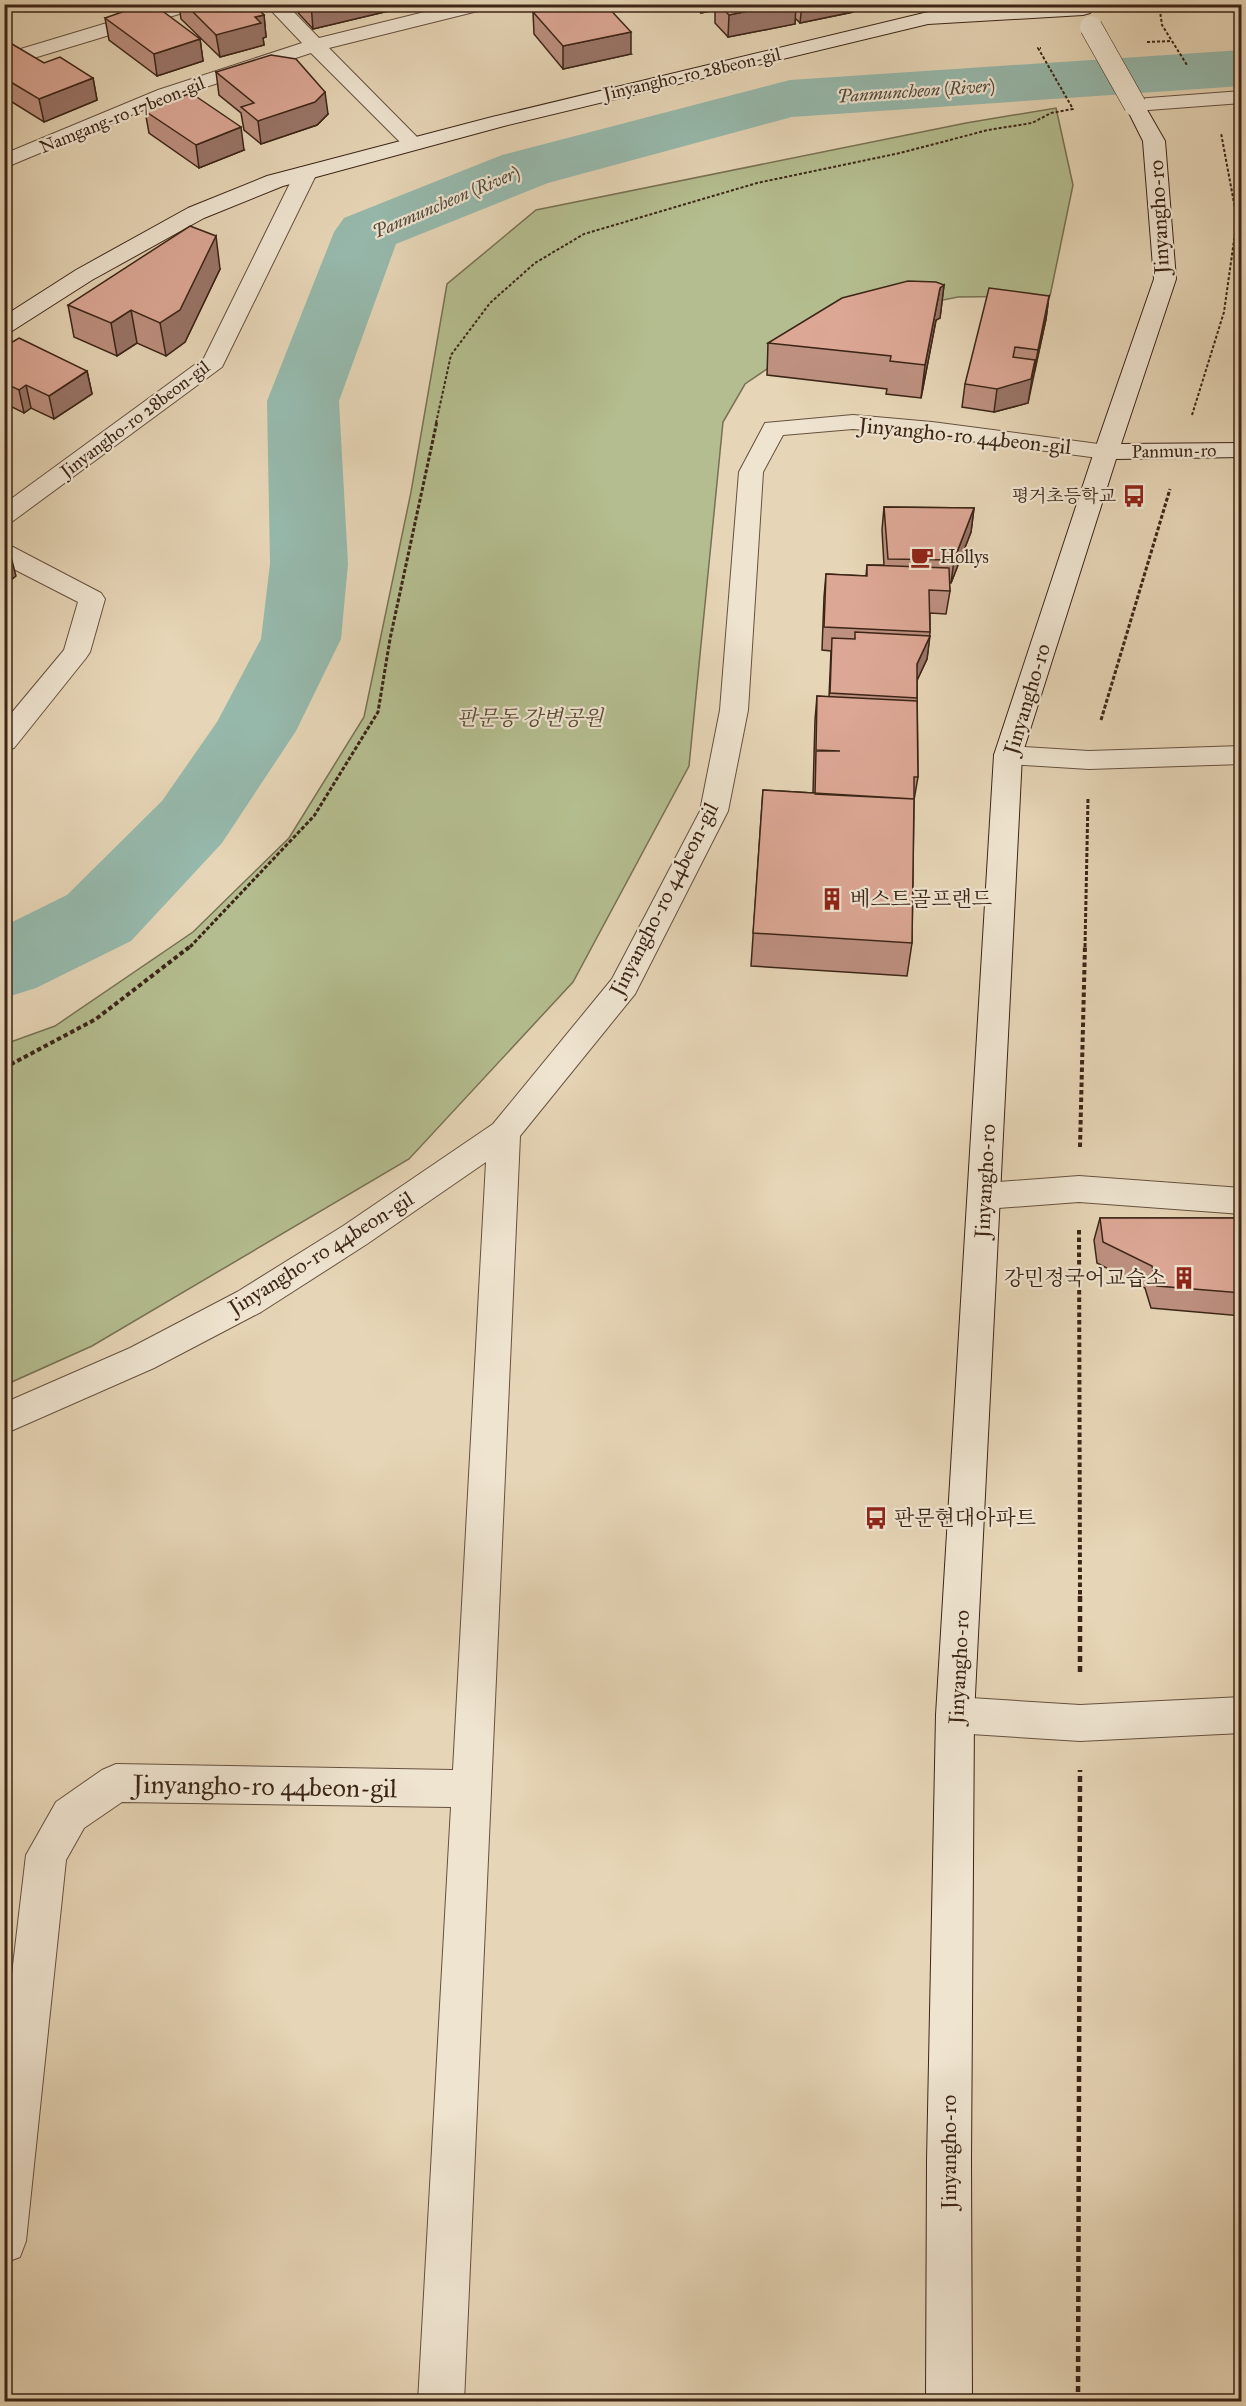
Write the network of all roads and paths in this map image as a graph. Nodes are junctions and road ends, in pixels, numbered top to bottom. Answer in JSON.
{"nodes":[{"id":1,"x":192,"y":4,"type":"edge"},
{"id":2,"x":274,"y":4,"type":"edge"},
{"id":3,"x":483,"y":4,"type":"edge"},
{"id":4,"x":1160,"y":4,"type":"edge"},
{"id":5,"x":1086,"y":13,"type":"edge"},
{"id":6,"x":316,"y":45,"type":"junction"},
{"id":7,"x":1038,"y":48,"type":"dead end"},
{"id":8,"x":4,"y":61,"type":"edge"},
{"id":9,"x":1190,"y":69,"type":"dead end"},
{"id":10,"x":1242,"y":97,"type":"edge"},
{"id":11,"x":1135,"y":105,"type":"junction"},
{"id":12,"x":412,"y":142,"type":"junction"},
{"id":13,"x":4,"y":162,"type":"edge"},
{"id":14,"x":306,"y":172,"type":"junction"},
{"id":15,"x":4,"y":326,"type":"edge"},
{"id":16,"x":1242,"y":450,"type":"edge"},
{"id":17,"x":1106,"y":452,"type":"junction"},
{"id":18,"x":4,"y":516,"type":"edge"},
{"id":19,"x":4,"y":553,"type":"edge"},
{"id":20,"x":4,"y":741,"type":"edge"},
{"id":21,"x":1008,"y":755,"type":"junction"},
{"id":22,"x":1242,"y":755,"type":"edge"},
{"id":23,"x":1089,"y":760,"type":"junction"},
{"id":24,"x":4,"y":1068,"type":"edge"},
{"id":25,"x":504,"y":1133,"type":"junction"},
{"id":26,"x":1079,"y":1189,"type":"junction"},
{"id":27,"x":985,"y":1196,"type":"junction"},
{"id":28,"x":1242,"y":1201,"type":"edge"},
{"id":29,"x":4,"y":1419,"type":"edge"},
{"id":30,"x":955,"y":1715,"type":"junction"},
{"id":31,"x":1242,"y":1715,"type":"edge"},
{"id":32,"x":1080,"y":1722,"type":"junction"},
{"id":33,"x":472,"y":1789,"type":"junction"},
{"id":34,"x":4,"y":2241,"type":"edge"},
{"id":35,"x":441,"y":2402,"type":"edge"},
{"id":36,"x":949,"y":2402,"type":"edge"},
{"id":37,"x":1078,"y":2402,"type":"edge"}],
"edges":[{"from":1,"to":8,"type":"street"},
{"from":2,"to":6,"type":"street"},
{"from":3,"to":6,"type":"street","name":"Namgang-ro 17beon-gil"},
{"from":4,"to":9,"type":"path"},
{"from":5,"to":11,"type":"street","name":"Jinyangho-ro","bridge":true},
{"from":5,"to":12,"type":"street","name":"Jinyangho-ro 28beon-gil"},
{"from":6,"to":12,"type":"street"},
{"from":6,"to":13,"type":"street","name":"Namgang-ro 17beon-gil"},
{"from":7,"to":24,"type":"path"},
{"from":10,"to":11,"type":"street"},
{"from":11,"to":17,"type":"street","name":"Jinyangho-ro"},
{"from":12,"to":14,"type":"street","name":"Jinyangho-ro 28beon-gil"},
{"from":14,"to":15,"type":"street","name":"Jinyangho-ro 28beon-gil"},
{"from":14,"to":18,"type":"street","name":"Jinyangho-ro 28beon-gil"},
{"from":16,"to":17,"type":"street","name":"Panmun-ro"},
{"from":17,"to":21,"type":"street","name":"Jinyangho-ro"},
{"from":17,"to":25,"type":"street","name":"Jinyangho-ro 44beon-gil"},
{"from":19,"to":20,"type":"street"},
{"from":21,"to":23,"type":"street"},
{"from":21,"to":27,"type":"street","name":"Jinyangho-ro"},
{"from":22,"to":23,"type":"street"},
{"from":23,"to":26,"type":"path"},
{"from":25,"to":29,"type":"street","name":"Jinyangho-ro 44beon-gil"},
{"from":25,"to":33,"type":"street"},
{"from":26,"to":27,"type":"street"},
{"from":26,"to":28,"type":"street"},
{"from":26,"to":32,"type":"path"},
{"from":27,"to":30,"type":"street","name":"Jinyangho-ro"},
{"from":30,"to":32,"type":"street"},
{"from":30,"to":36,"type":"street","name":"Jinyangho-ro"},
{"from":31,"to":32,"type":"street"},
{"from":32,"to":37,"type":"path"},
{"from":33,"to":34,"type":"street","name":"Jinyangho-ro 44beon-gil"},
{"from":33,"to":35,"type":"street"}]}
